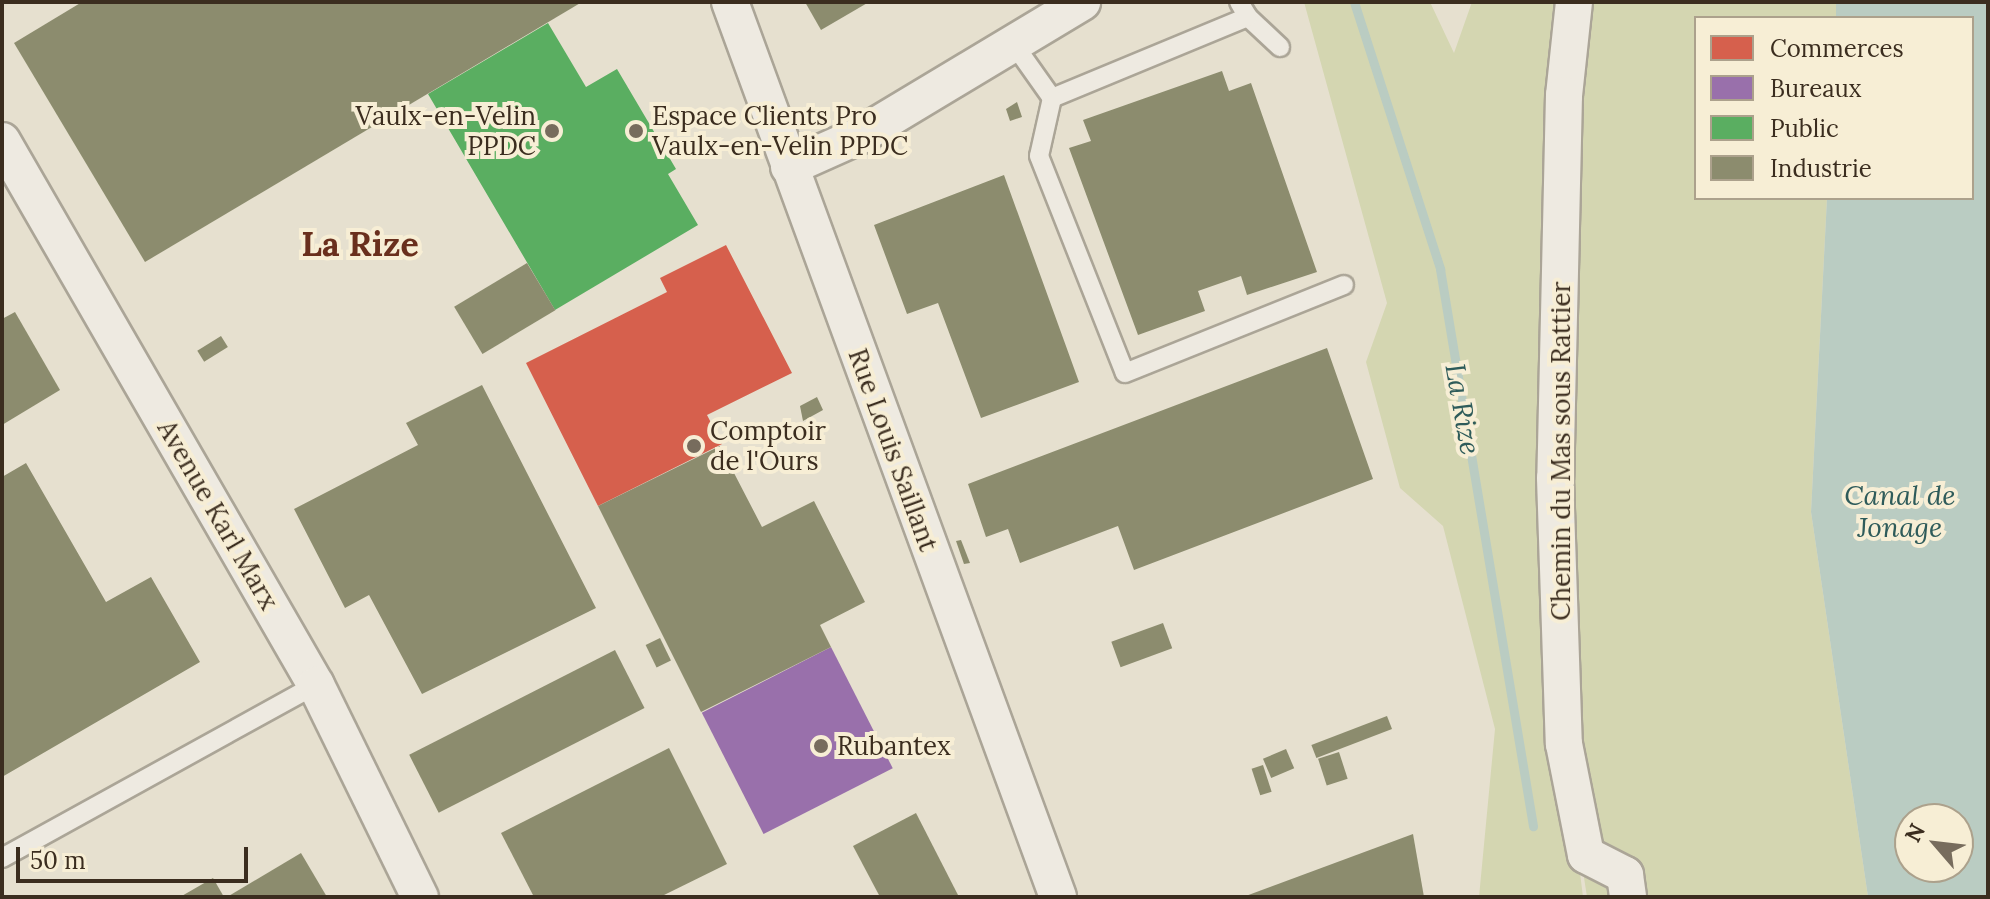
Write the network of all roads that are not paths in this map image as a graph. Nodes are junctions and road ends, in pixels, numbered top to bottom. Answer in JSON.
{"nodes":[{"id":1,"x":730,"y":2,"type":"edge"},
{"id":2,"x":1082,"y":2,"type":"edge"},
{"id":3,"x":1574,"y":2,"type":"edge"},
{"id":4,"x":1243,"y":10,"type":"edge"},
{"id":5,"x":1013,"y":43,"type":"junction"},
{"id":6,"x":1280,"y":47,"type":"dead end"},
{"id":7,"x":1052,"y":98,"type":"junction"},
{"id":8,"x":2,"y":141,"type":"edge"},
{"id":9,"x":789,"y":167,"type":"junction"},
{"id":10,"x":1344,"y":285,"type":"dead end"},
{"id":11,"x":316,"y":685,"type":"junction"},
{"id":12,"x":2,"y":858,"type":"edge"},
{"id":13,"x":1626,"y":886,"type":"edge"},
{"id":14,"x":420,"y":897,"type":"edge"},
{"id":15,"x":1058,"y":897,"type":"edge"}],
"edges":[{"from":1,"to":9,"type":"street","name":"Rue Louis Saillant"},
{"from":2,"to":5,"type":"street"},
{"from":3,"to":13,"type":"street","name":"Chemin du Mas sous Rattier"},
{"from":4,"to":6,"type":"lane"},
{"from":4,"to":7,"type":"lane"},
{"from":5,"to":7,"type":"lane"},
{"from":5,"to":9,"type":"street"},
{"from":7,"to":10,"type":"lane"},
{"from":8,"to":11,"type":"street","name":"Avenue Karl Marx"},
{"from":9,"to":15,"type":"street","name":"Rue Louis Saillant"},
{"from":11,"to":12,"type":"lane"},
{"from":11,"to":14,"type":"street","name":"Avenue Karl Marx"}]}
